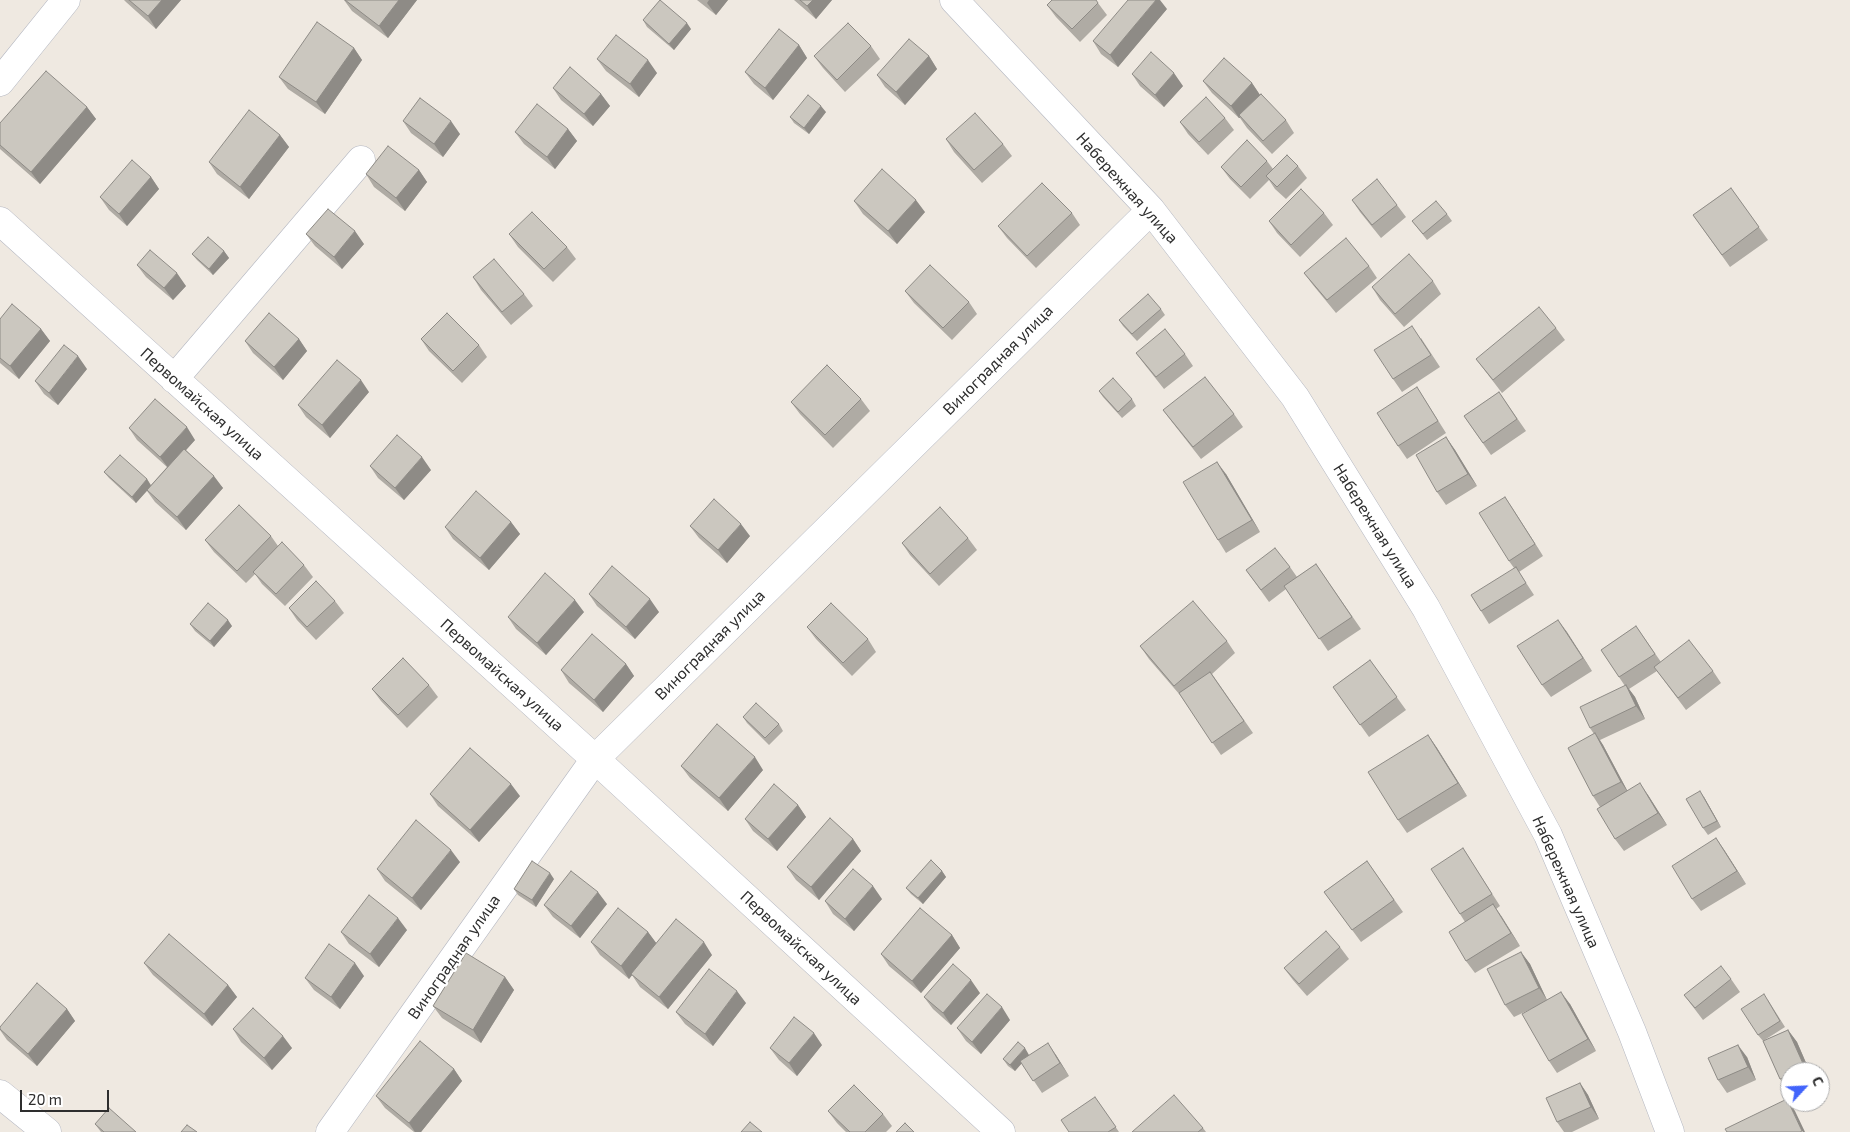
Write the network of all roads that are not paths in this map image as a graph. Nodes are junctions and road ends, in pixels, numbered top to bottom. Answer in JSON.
{"nodes":[{"id":1,"x":66,"y":0,"type":"edge"},
{"id":2,"x":954,"y":0,"type":"edge"},
{"id":3,"x":0,"y":82,"type":"edge"},
{"id":4,"x":361,"y":160,"type":"dead end"},
{"id":5,"x":1151,"y":210,"type":"junction"},
{"id":6,"x":0,"y":221,"type":"edge"},
{"id":7,"x":174,"y":379,"type":"junction"},
{"id":8,"x":595,"y":759,"type":"junction"},
{"id":9,"x":0,"y":1094,"type":"edge"},
{"id":10,"x":47,"y":1132,"type":"edge"},
{"id":11,"x":330,"y":1132,"type":"edge"},
{"id":12,"x":1001,"y":1132,"type":"edge"},
{"id":13,"x":1670,"y":1132,"type":"edge"}],
"edges":[{"from":1,"to":3,"type":"street"},
{"from":2,"to":5,"type":"street","name":"Набережная улица"},
{"from":4,"to":7,"type":"street"},
{"from":5,"to":8,"type":"street","name":"Виноградная улица"},
{"from":5,"to":13,"type":"street","name":"Набережная улица"},
{"from":6,"to":7,"type":"street","name":"Первомайская улица"},
{"from":7,"to":8,"type":"street","name":"Первомайская улица"},
{"from":8,"to":11,"type":"street","name":"Виноградная улица"},
{"from":8,"to":12,"type":"street","name":"Первомайская улица"},
{"from":9,"to":10,"type":"street"}]}
